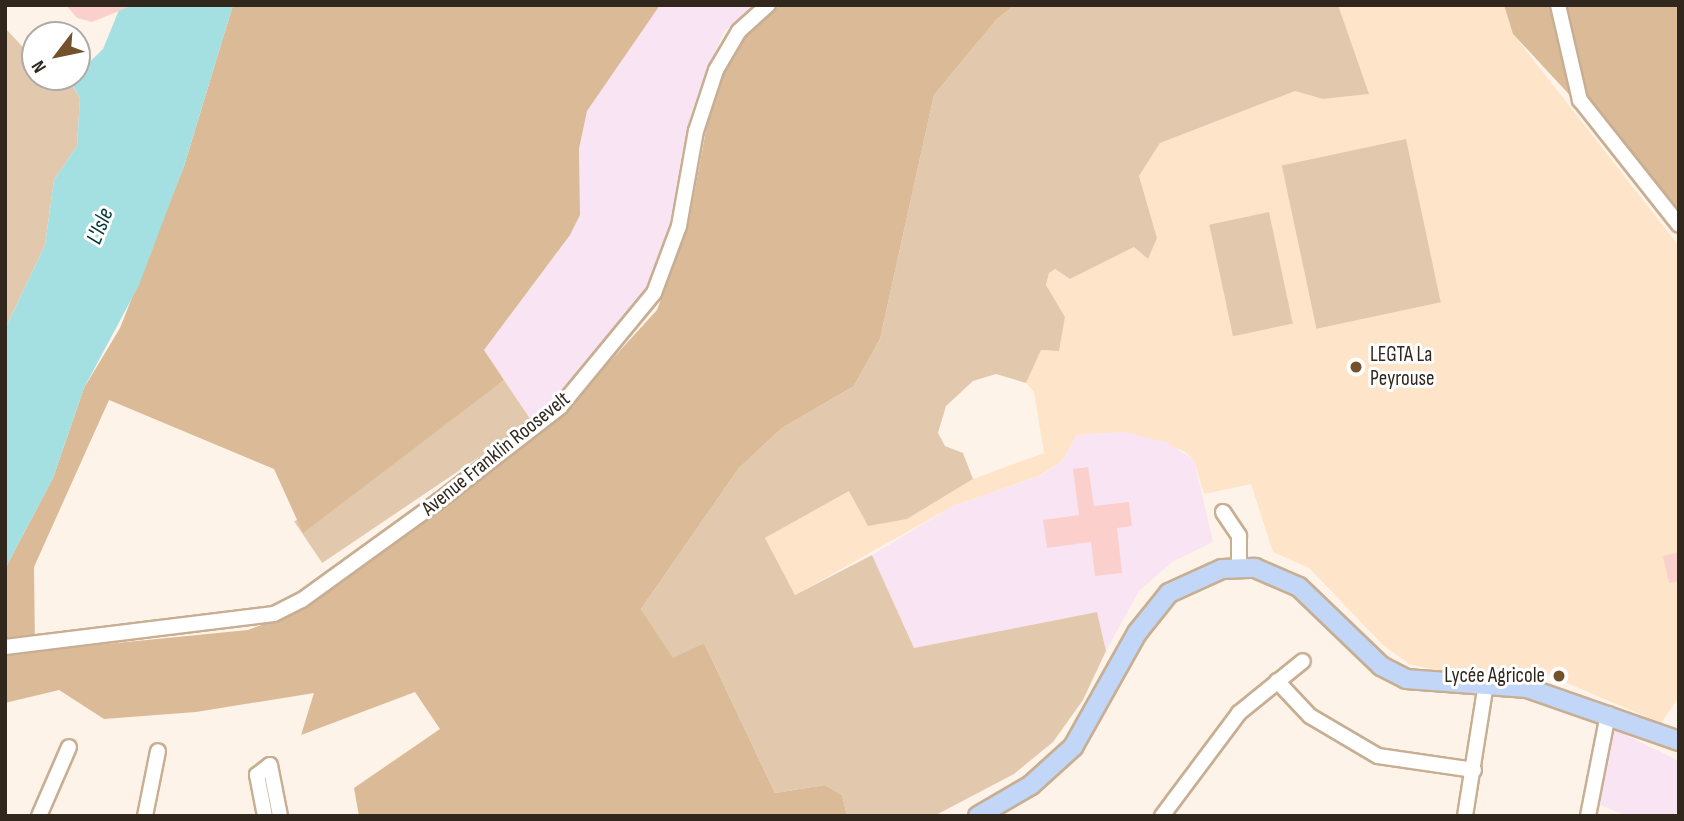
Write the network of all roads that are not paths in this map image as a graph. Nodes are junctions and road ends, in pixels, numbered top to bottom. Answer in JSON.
{"nodes":[{"id":1,"x":768,"y":5,"type":"edge"},
{"id":2,"x":1558,"y":5,"type":"edge"},
{"id":3,"x":1679,"y":225,"type":"edge"},
{"id":4,"x":1223,"y":512,"type":"dead end"},
{"id":5,"x":1239,"y":567,"type":"junction"},
{"id":6,"x":5,"y":647,"type":"edge"},
{"id":7,"x":1303,"y":661,"type":"dead end"},
{"id":8,"x":1278,"y":681,"type":"junction"},
{"id":9,"x":1486,"y":684,"type":"junction"},
{"id":10,"x":1608,"y":714,"type":"junction"},
{"id":11,"x":1679,"y":741,"type":"edge"},
{"id":12,"x":69,"y":747,"type":"dead end"},
{"id":13,"x":158,"y":751,"type":"dead end"},
{"id":14,"x":1474,"y":770,"type":"junction"},
{"id":15,"x":39,"y":816,"type":"edge"},
{"id":16,"x":145,"y":816,"type":"edge"},
{"id":17,"x":265,"y":816,"type":"edge"},
{"id":18,"x":280,"y":816,"type":"edge"},
{"id":19,"x":978,"y":816,"type":"edge"},
{"id":20,"x":1162,"y":816,"type":"edge"},
{"id":21,"x":1465,"y":816,"type":"edge"},
{"id":22,"x":1588,"y":816,"type":"edge"}],
"edges":[{"from":1,"to":6,"type":"street","name":"Avenue Franklin Roosevelt"},
{"from":2,"to":3,"type":"street"},
{"from":4,"to":5,"type":"street"},
{"from":5,"to":9,"type":"main road"},
{"from":5,"to":19,"type":"main road"},
{"from":7,"to":8,"type":"street"},
{"from":8,"to":14,"type":"street"},
{"from":8,"to":20,"type":"street"},
{"from":9,"to":10,"type":"main road"},
{"from":9,"to":14,"type":"street"},
{"from":10,"to":11,"type":"main road"},
{"from":10,"to":22,"type":"street"},
{"from":12,"to":15,"type":"street"},
{"from":13,"to":16,"type":"street"},
{"from":14,"to":21,"type":"street"},
{"from":17,"to":18,"type":"street"}]}
